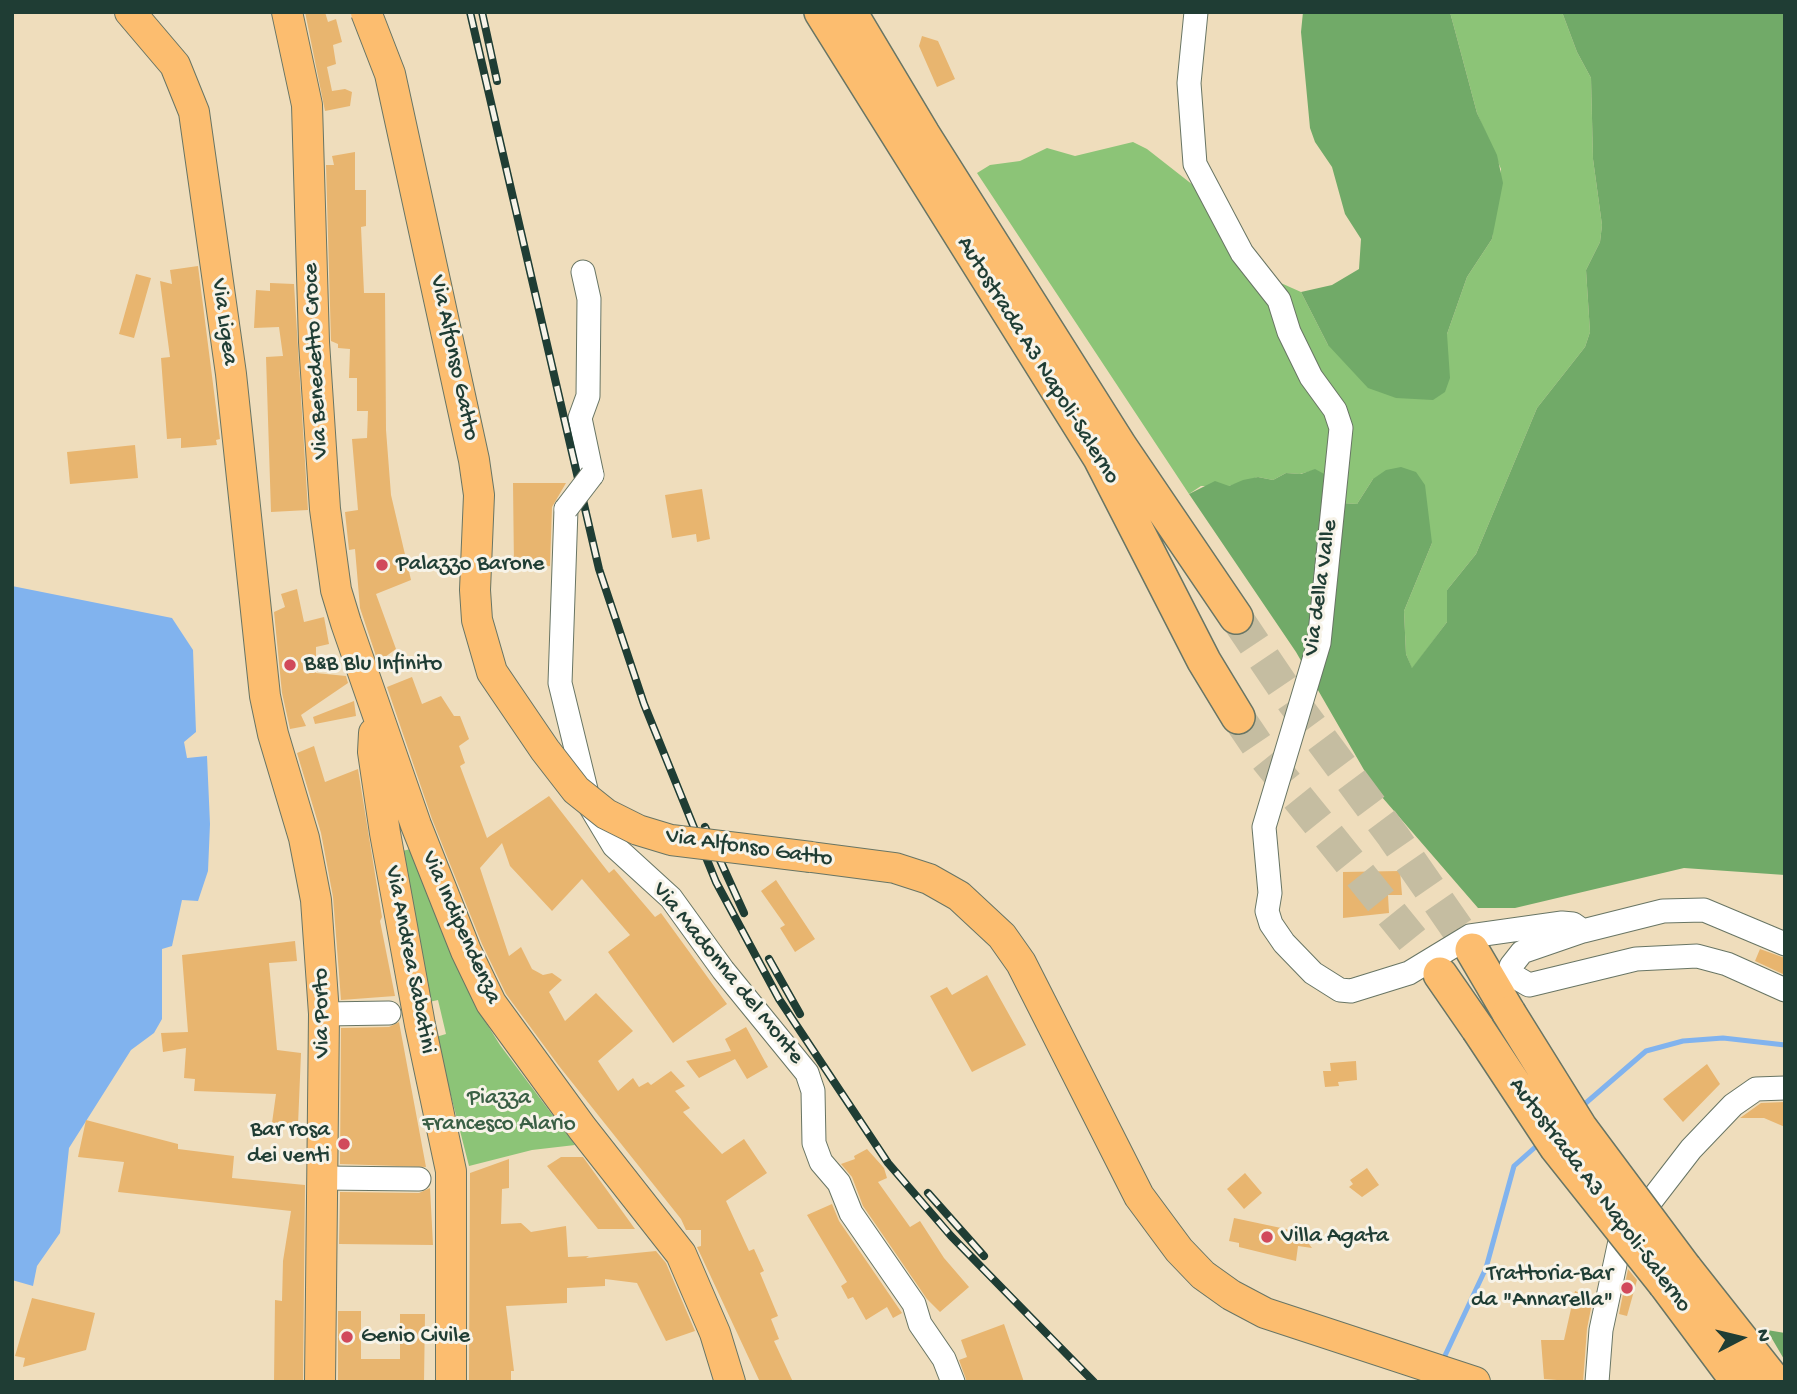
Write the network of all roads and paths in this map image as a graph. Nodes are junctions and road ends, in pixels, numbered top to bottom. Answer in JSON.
{"nodes":[{"id":1,"x":130,"y":12,"type":"edge"},
{"id":2,"x":287,"y":12,"type":"edge"},
{"id":3,"x":366,"y":12,"type":"edge"},
{"id":4,"x":821,"y":12,"type":"edge"},
{"id":5,"x":850,"y":12,"type":"edge"},
{"id":6,"x":1196,"y":12,"type":"edge"},
{"id":7,"x":913,"y":139,"type":"junction"},
{"id":8,"x":583,"y":272,"type":"dead end"},
{"id":9,"x":1110,"y":452,"type":"junction"},
{"id":10,"x":1236,"y":617,"type":"tunnel mouth"},
{"id":11,"x":260,"y":651,"type":"joint"},
{"id":12,"x":374,"y":705,"type":"junction"},
{"id":13,"x":1238,"y":718,"type":"tunnel mouth"},
{"id":14,"x":416,"y":825,"type":"junction"},
{"id":15,"x":385,"y":833,"type":"junction"},
{"id":16,"x":1583,"y":931,"type":"junction"},
{"id":17,"x":1785,"y":944,"type":"edge"},
{"id":18,"x":1472,"y":950,"type":"tunnel mouth"},
{"id":19,"x":1440,"y":974,"type":"tunnel mouth"},
{"id":20,"x":1785,"y":990,"type":"edge"},
{"id":21,"x":389,"y":1013,"type":"dead end"},
{"id":22,"x":324,"y":1014,"type":"junction"},
{"id":23,"x":1785,"y":1088,"type":"edge"},
{"id":24,"x":323,"y":1178,"type":"junction"},
{"id":25,"x":419,"y":1179,"type":"dead end"},
{"id":26,"x":1675,"y":1276,"type":"junction"},
{"id":27,"x":320,"y":1382,"type":"edge"},
{"id":28,"x":451,"y":1382,"type":"edge"},
{"id":29,"x":730,"y":1382,"type":"edge"},
{"id":30,"x":953,"y":1382,"type":"edge"},
{"id":31,"x":1475,"y":1382,"type":"edge"},
{"id":32,"x":1597,"y":1382,"type":"edge"},
{"id":33,"x":1738,"y":1382,"type":"edge"},
{"id":34,"x":1775,"y":1382,"type":"edge"}],
"edges":[{"from":1,"to":11,"type":"main road","name":"Via Ligea"},
{"from":2,"to":12,"type":"main road","name":"Via Benedetto Croce"},
{"from":3,"to":31,"type":"main road","name":"Via Alfonso Gatto","bridge":true},
{"from":4,"to":7,"type":"highway","name":"Autostrada A3 Napoli-Salerno"},
{"from":5,"to":7,"type":"highway","name":"Autostrada A3 Napoli-Salerno"},
{"from":6,"to":16,"type":"street","name":"Via della Valle"},
{"from":7,"to":9,"type":"highway","name":"Autostrada A3 Napoli-Salerno"},
{"from":8,"to":30,"type":"street","name":"Via Madonna del Monte","bridge":true},
{"from":9,"to":10,"type":"highway","name":"Autostrada A3 Napoli-Salerno"},
{"from":9,"to":13,"type":"highway","name":"Autostrada A3 Napoli-Salerno"},
{"from":11,"to":22,"type":"main road","name":"Via Porto"},
{"from":12,"to":14,"type":"main road","name":"Via Indipendenza"},
{"from":12,"to":15,"type":"main road","name":"Via Andrea Sabatini"},
{"from":14,"to":15,"type":"main road"},
{"from":14,"to":29,"type":"main road","name":"Via Indipendenza"},
{"from":15,"to":28,"type":"main road","name":"Via Andrea Sabatini"},
{"from":16,"to":17,"type":"street"},
{"from":16,"to":20,"type":"street"},
{"from":18,"to":26,"type":"highway","name":"Autostrada A3 Napoli-Salerno","bridge":true},
{"from":19,"to":26,"type":"highway","name":"Autostrada A3 Napoli-Salerno","bridge":true},
{"from":21,"to":22,"type":"street"},
{"from":22,"to":24,"type":"main road","name":"Via Porto"},
{"from":23,"to":32,"type":"street"},
{"from":24,"to":25,"type":"street"},
{"from":24,"to":27,"type":"main road","name":"Via Porto"},
{"from":26,"to":33,"type":"highway","name":"Autostrada A3 Napoli-Salerno"},
{"from":26,"to":34,"type":"highway","name":"Autostrada A3 Napoli-Salerno"}]}
